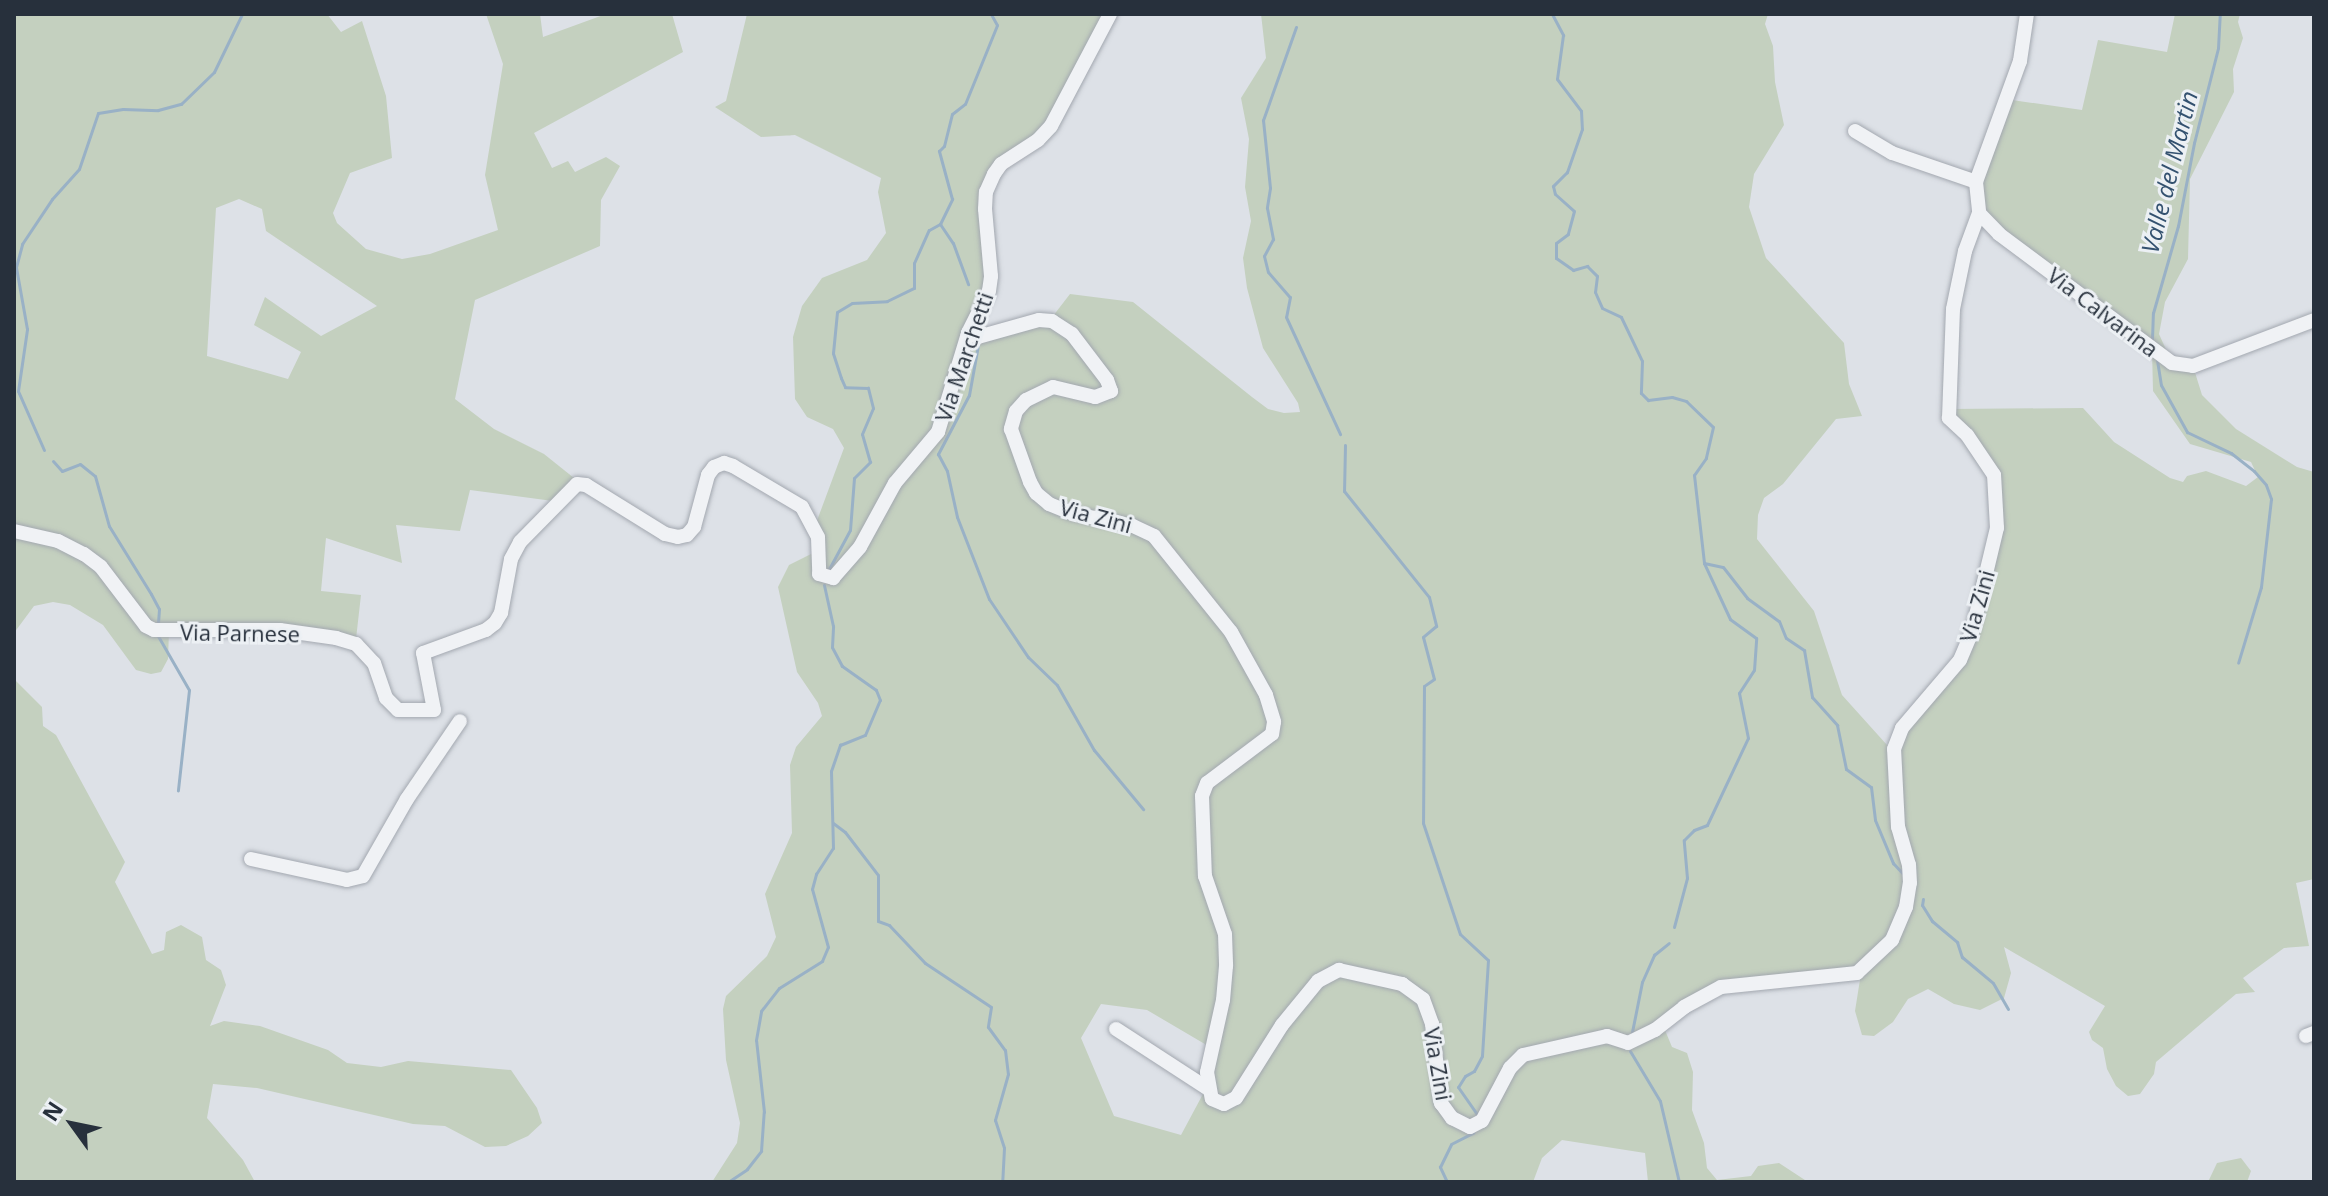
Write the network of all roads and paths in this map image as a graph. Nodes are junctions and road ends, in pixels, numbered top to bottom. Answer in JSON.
{"nodes":[{"id":1,"x":1110,"y":14,"type":"edge"},
{"id":2,"x":2027,"y":14,"type":"edge"},
{"id":3,"x":1855,"y":131,"type":"dead end"},
{"id":4,"x":1976,"y":182,"type":"junction"},
{"id":5,"x":1979,"y":213,"type":"junction"},
{"id":6,"x":2314,"y":320,"type":"edge"},
{"id":7,"x":968,"y":333,"type":"junction"},
{"id":8,"x":923,"y":451,"type":"joint"},
{"id":9,"x":14,"y":531,"type":"edge"},
{"id":10,"x":460,"y":721,"type":"dead end"},
{"id":11,"x":251,"y":859,"type":"dead end"},
{"id":12,"x":1116,"y":1029,"type":"dead end"},
{"id":13,"x":1207,"y":1088,"type":"junction"}],
"edges":[{"from":1,"to":7,"type":"street","name":"Via Marchetti"},
{"from":2,"to":4,"type":"street"},
{"from":3,"to":4,"type":"street"},
{"from":4,"to":5,"type":"street"},
{"from":5,"to":6,"type":"street","name":"Via Calvarina"},
{"from":5,"to":13,"type":"street","name":"Via Zini"},
{"from":7,"to":8,"type":"street","name":"Via Marchetti"},
{"from":7,"to":13,"type":"street","name":"Via Zini"},
{"from":8,"to":9,"type":"street","name":"Via Parnese"},
{"from":10,"to":11,"type":"street"},
{"from":12,"to":13,"type":"street"}]}
